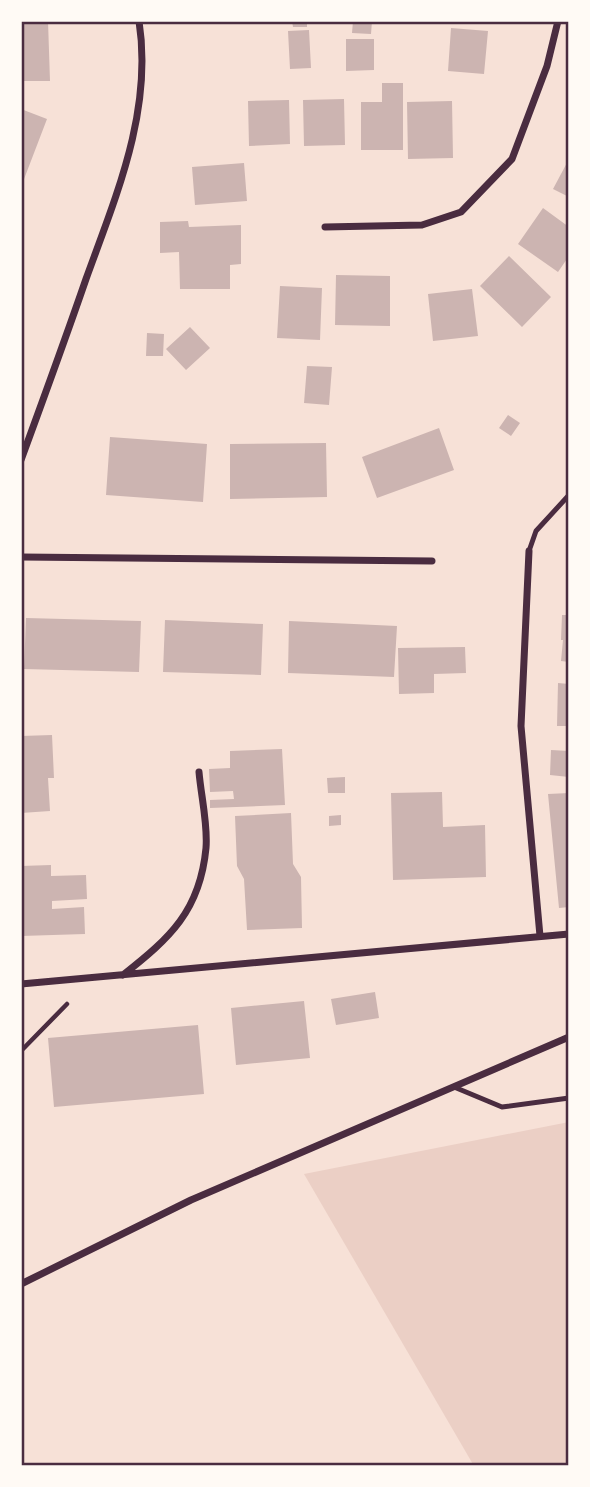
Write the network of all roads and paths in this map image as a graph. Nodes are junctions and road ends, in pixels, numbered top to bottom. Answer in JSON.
{"nodes":[{"id":1,"x":139,"y":21,"type":"edge"},
{"id":2,"x":558,"y":21,"type":"edge"},
{"id":3,"x":326,"y":227,"type":"dead end"},
{"id":4,"x":21,"y":460,"type":"edge"},
{"id":5,"x":569,"y":495,"type":"edge"},
{"id":6,"x":529,"y":551,"type":"joint"},
{"id":7,"x":21,"y":557,"type":"edge"},
{"id":8,"x":432,"y":561,"type":"dead end"},
{"id":9,"x":199,"y":772,"type":"dead end"},
{"id":10,"x":569,"y":934,"type":"edge"},
{"id":11,"x":540,"y":936,"type":"junction"},
{"id":12,"x":122,"y":975,"type":"junction"},
{"id":13,"x":92,"y":978,"type":"junction"},
{"id":14,"x":21,"y":984,"type":"edge"},
{"id":15,"x":569,"y":1037,"type":"edge"},
{"id":16,"x":21,"y":1051,"type":"edge"},
{"id":17,"x":454,"y":1087,"type":"junction"},
{"id":18,"x":569,"y":1098,"type":"edge"},
{"id":19,"x":21,"y":1284,"type":"edge"}],
"edges":[{"from":1,"to":4,"type":"street"},
{"from":2,"to":3,"type":"street"},
{"from":5,"to":6,"type":"lane"},
{"from":6,"to":11,"type":"street"},
{"from":7,"to":8,"type":"street"},
{"from":9,"to":12,"type":"street"},
{"from":10,"to":11,"type":"street"},
{"from":11,"to":12,"type":"street"},
{"from":12,"to":13,"type":"street"},
{"from":13,"to":14,"type":"street"},
{"from":13,"to":16,"type":"path"},
{"from":15,"to":17,"type":"street"},
{"from":17,"to":18,"type":"lane"},
{"from":17,"to":19,"type":"street"}]}
